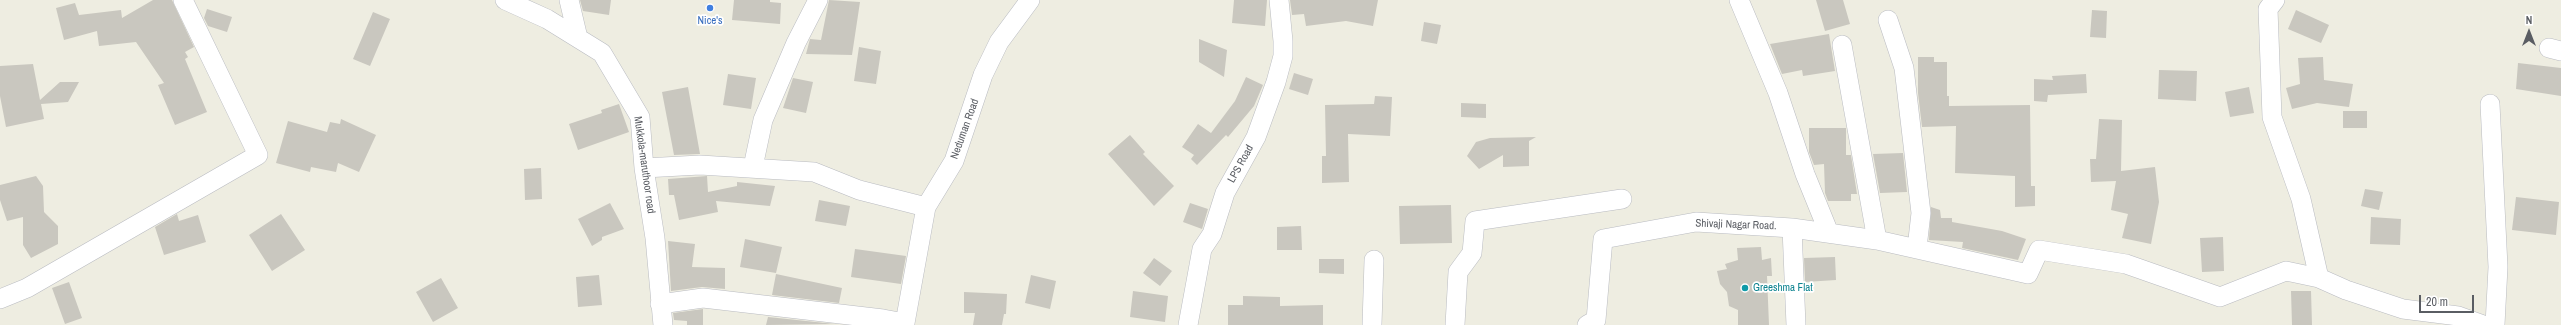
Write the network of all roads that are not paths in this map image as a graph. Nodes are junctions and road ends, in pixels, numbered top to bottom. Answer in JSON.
{"nodes":[{"id":1,"x":183,"y":0,"type":"edge"},
{"id":2,"x":505,"y":0,"type":"edge"},
{"id":3,"x":569,"y":0,"type":"edge"},
{"id":4,"x":818,"y":0,"type":"edge"},
{"id":5,"x":1030,"y":0,"type":"edge"},
{"id":6,"x":1279,"y":0,"type":"edge"},
{"id":7,"x":1739,"y":0,"type":"edge"},
{"id":8,"x":2275,"y":0,"type":"edge"},
{"id":9,"x":1888,"y":20,"type":"dead end"},
{"id":10,"x":578,"y":38,"type":"junction"},
{"id":11,"x":1842,"y":45,"type":"dead end"},
{"id":12,"x":2490,"y":104,"type":"dead end"},
{"id":13,"x":753,"y":167,"type":"junction"},
{"id":14,"x":644,"y":168,"type":"junction"},
{"id":15,"x":1622,"y":199,"type":"dead end"},
{"id":16,"x":926,"y":207,"type":"junction"},
{"id":17,"x":1792,"y":228,"type":"junction"},
{"id":18,"x":1829,"y":233,"type":"junction"},
{"id":19,"x":1877,"y":240,"type":"junction"},
{"id":20,"x":1917,"y":248,"type":"junction"},
{"id":21,"x":1374,"y":260,"type":"dead end"},
{"id":22,"x":2319,"y":278,"type":"junction"},
{"id":23,"x":0,"y":299,"type":"edge"},
{"id":24,"x":660,"y":304,"type":"junction"},
{"id":25,"x":663,"y":325,"type":"edge"},
{"id":26,"x":1188,"y":325,"type":"edge"},
{"id":27,"x":1372,"y":325,"type":"edge"},
{"id":28,"x":1455,"y":325,"type":"edge"},
{"id":29,"x":1587,"y":325,"type":"edge"},
{"id":30,"x":1796,"y":325,"type":"edge"},
{"id":31,"x":2483,"y":325,"type":"edge"},
{"id":32,"x":2495,"y":325,"type":"edge"}],
"edges":[{"from":1,"to":23,"type":"street"},
{"from":2,"to":10,"type":"street","name":"Mukkola-maruthoor road"},
{"from":3,"to":10,"type":"street"},
{"from":4,"to":13,"type":"street"},
{"from":5,"to":16,"type":"street","name":"Neduman Road"},
{"from":6,"to":26,"type":"street","name":"LPS Road"},
{"from":7,"to":18,"type":"street"},
{"from":8,"to":22,"type":"street"},
{"from":9,"to":20,"type":"street"},
{"from":10,"to":14,"type":"street","name":"Mukkola-maruthoor road"},
{"from":11,"to":19,"type":"street"},
{"from":12,"to":32,"type":"street"},
{"from":13,"to":14,"type":"street"},
{"from":13,"to":16,"type":"street"},
{"from":14,"to":24,"type":"street","name":"Mukkola-maruthoor road"},
{"from":15,"to":28,"type":"street"},
{"from":16,"to":24,"type":"street"},
{"from":17,"to":18,"type":"street"},
{"from":17,"to":29,"type":"street","name":"Shivaji Nagar Road."},
{"from":17,"to":30,"type":"street","name":"Shivaji Nagar Road."},
{"from":18,"to":19,"type":"street"},
{"from":19,"to":20,"type":"street"},
{"from":20,"to":22,"type":"street"},
{"from":21,"to":27,"type":"street"},
{"from":22,"to":31,"type":"street"},
{"from":24,"to":25,"type":"street","name":"Mukkola-maruthoor road"}]}
